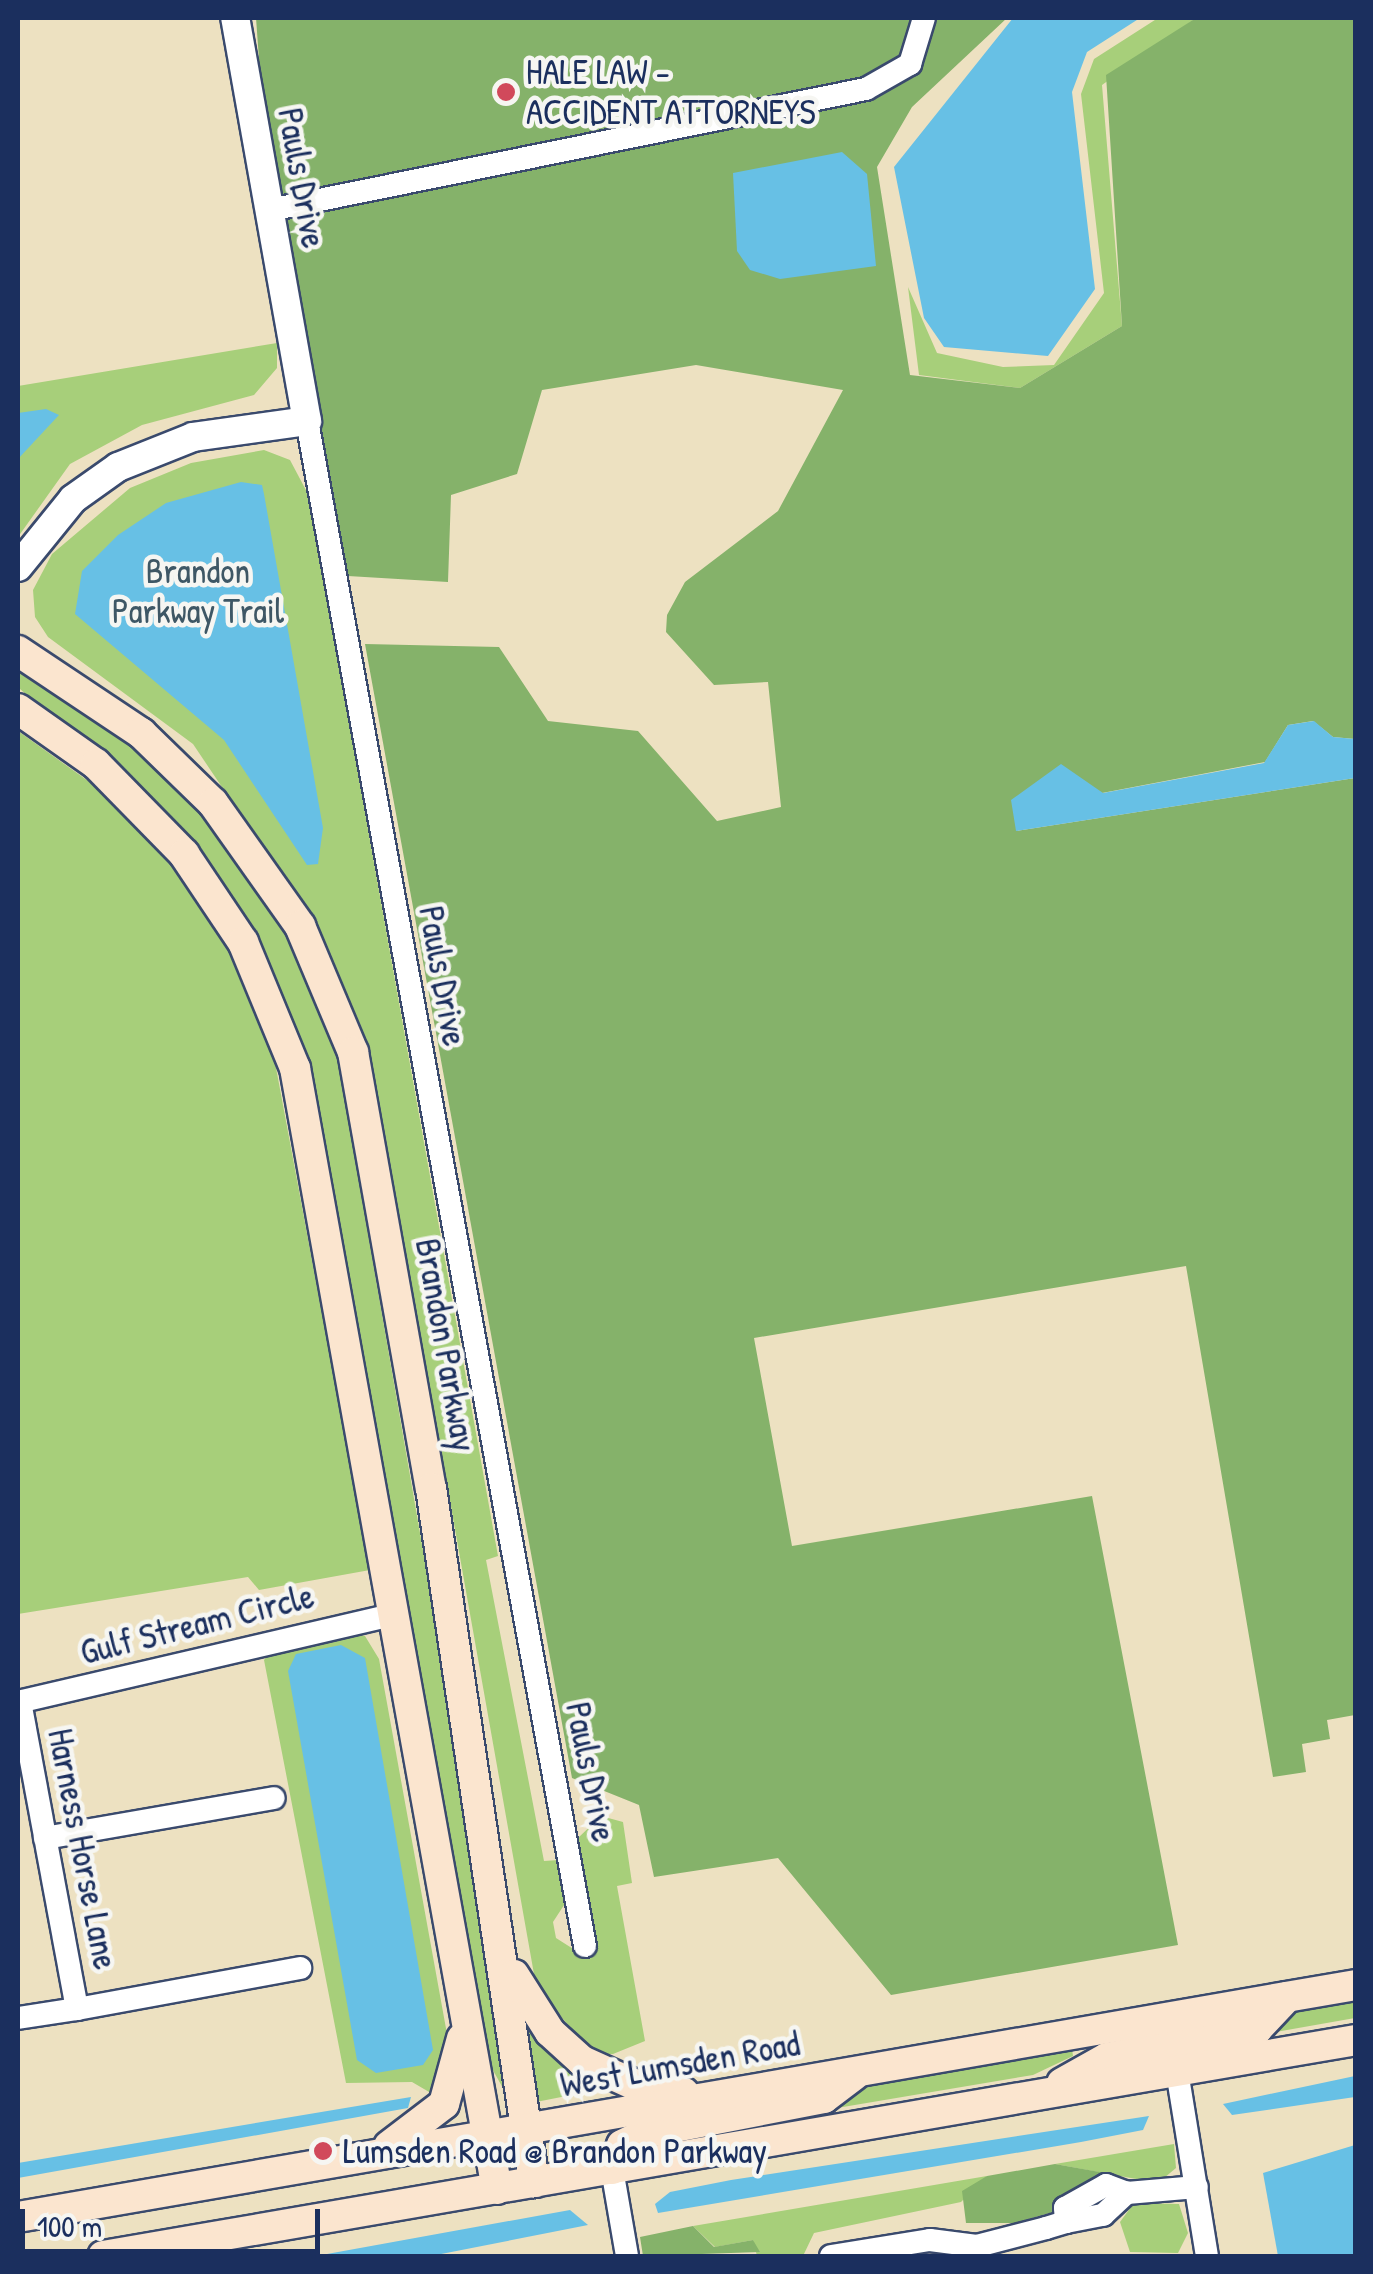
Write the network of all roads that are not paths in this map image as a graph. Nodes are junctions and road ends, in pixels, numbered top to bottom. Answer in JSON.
{"nodes":[{"id":1,"x":235,"y":18,"type":"edge"},
{"id":2,"x":924,"y":18,"type":"edge"},
{"id":3,"x":270,"y":210,"type":"junction"},
{"id":4,"x":308,"y":421,"type":"junction"},
{"id":5,"x":18,"y":567,"type":"edge"},
{"id":6,"x":18,"y":651,"type":"edge"},
{"id":7,"x":18,"y":709,"type":"edge"},
{"id":8,"x":394,"y":1614,"type":"junction"},
{"id":9,"x":19,"y":1702,"type":"edge"},
{"id":10,"x":274,"y":1798,"type":"dead end"},
{"id":11,"x":45,"y":1838,"type":"junction"},
{"id":12,"x":585,"y":1946,"type":"dead end"},
{"id":13,"x":504,"y":1953,"type":"junction"},
{"id":14,"x":300,"y":1968,"type":"dead end"},
{"id":15,"x":1356,"y":1985,"type":"edge"},
{"id":16,"x":1288,"y":1997,"type":"junction"},
{"id":17,"x":77,"y":2010,"type":"junction"},
{"id":18,"x":18,"y":2018,"type":"edge"},
{"id":19,"x":465,"y":2020,"type":"junction"},
{"id":20,"x":1356,"y":2040,"type":"edge"},
{"id":21,"x":861,"y":2071,"type":"junction"},
{"id":22,"x":1177,"y":2072,"type":"junction"},
{"id":23,"x":1047,"y":2093,"type":"junction"},
{"id":24,"x":712,"y":2096,"type":"junction"},
{"id":25,"x":527,"y":2129,"type":"junction"},
{"id":26,"x":487,"y":2136,"type":"junction"},
{"id":27,"x":370,"y":2155,"type":"junction"},
{"id":28,"x":612,"y":2169,"type":"junction"},
{"id":29,"x":534,"y":2182,"type":"junction"},
{"id":30,"x":1196,"y":2187,"type":"junction"},
{"id":31,"x":497,"y":2189,"type":"junction"},
{"id":32,"x":18,"y":2217,"type":"edge"},
{"id":33,"x":103,"y":2256,"type":"edge"},
{"id":34,"x":627,"y":2256,"type":"edge"},
{"id":35,"x":831,"y":2256,"type":"edge"},
{"id":36,"x":1207,"y":2256,"type":"edge"}],
"edges":[{"from":1,"to":3,"type":"street","name":"Pauls Drive"},
{"from":2,"to":3,"type":"street"},
{"from":3,"to":4,"type":"street","name":"Pauls Drive"},
{"from":4,"to":5,"type":"street"},
{"from":4,"to":12,"type":"street","name":"Pauls Drive"},
{"from":6,"to":13,"type":"main road","name":"Brandon Parkway"},
{"from":7,"to":8,"type":"main road"},
{"from":8,"to":9,"type":"street","name":"Gulf Stream Circle"},
{"from":8,"to":19,"type":"main road"},
{"from":9,"to":11,"type":"street","name":"Harness Horse Lane"},
{"from":10,"to":11,"type":"street"},
{"from":11,"to":17,"type":"street","name":"Harness Horse Lane"},
{"from":13,"to":24,"type":"main road"},
{"from":13,"to":25,"type":"main road","name":"Brandon Parkway"},
{"from":14,"to":17,"type":"street"},
{"from":15,"to":16,"type":"main road","name":"West Lumsden Road"},
{"from":16,"to":21,"type":"main road","name":"West Lumsden Road"},
{"from":16,"to":23,"type":"main road"},
{"from":17,"to":18,"type":"street","name":"Harness Horse Lane"},
{"from":19,"to":26,"type":"main road"},
{"from":19,"to":27,"type":"main road"},
{"from":20,"to":22,"type":"main road"},
{"from":21,"to":24,"type":"main road","name":"West Lumsden Road"},
{"from":21,"to":28,"type":"main road"},
{"from":22,"to":23,"type":"main road"},
{"from":22,"to":30,"type":"street"},
{"from":23,"to":28,"type":"main road"},
{"from":24,"to":25,"type":"main road","name":"West Lumsden Road"},
{"from":25,"to":26,"type":"main road","name":"West Lumsden Road"},
{"from":25,"to":29,"type":"main road","name":"Brandon Parkway"},
{"from":26,"to":27,"type":"main road","name":"West Lumsden Road"},
{"from":26,"to":31,"type":"main road"},
{"from":27,"to":32,"type":"main road","name":"West Lumsden Road"},
{"from":28,"to":29,"type":"main road"},
{"from":28,"to":34,"type":"street"},
{"from":29,"to":31,"type":"main road"},
{"from":30,"to":35,"type":"street"},
{"from":30,"to":36,"type":"street"},
{"from":31,"to":33,"type":"main road"}]}
